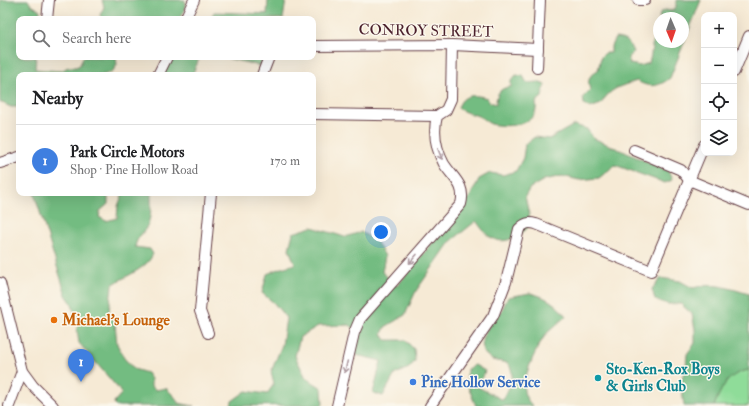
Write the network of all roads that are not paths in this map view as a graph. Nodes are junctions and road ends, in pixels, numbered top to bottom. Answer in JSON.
{"nodes":[{"id":1,"x":49,"y":0,"type":"edge"},
{"id":2,"x":194,"y":0,"type":"edge"},
{"id":3,"x":540,"y":0,"type":"edge"},
{"id":4,"x":638,"y":0,"type":"edge"},
{"id":5,"x":645,"y":0,"type":"edge"},
{"id":6,"x":47,"y":16,"type":"edge"},
{"id":7,"x":186,"y":16,"type":"edge"},
{"id":8,"x":749,"y":36,"type":"edge"},
{"id":9,"x":316,"y":46,"type":"edge"},
{"id":10,"x":452,"y":46,"type":"junction"},
{"id":11,"x":538,"y":49,"type":"junction"},
{"id":12,"x":166,"y":60,"type":"edge"},
{"id":13,"x":268,"y":60,"type":"edge"},
{"id":14,"x":737,"y":65,"type":"edge"},
{"id":15,"x":537,"y":68,"type":"dead end"},
{"id":16,"x":160,"y":72,"type":"edge"},
{"id":17,"x":263,"y":72,"type":"edge"},
{"id":18,"x":316,"y":114,"type":"edge"},
{"id":19,"x":437,"y":116,"type":"junction"},
{"id":20,"x":634,"y":150,"type":"dead end"},
{"id":21,"x":701,"y":152,"type":"edge"},
{"id":22,"x":16,"y":158,"type":"edge"},
{"id":23,"x":0,"y":163,"type":"edge"},
{"id":24,"x":689,"y":180,"type":"junction"},
{"id":25,"x":211,"y":196,"type":"edge"},
{"id":26,"x":749,"y":205,"type":"edge"},
{"id":27,"x":0,"y":283,"type":"edge"},
{"id":28,"x":208,"y":333,"type":"dead end"},
{"id":29,"x":22,"y":371,"type":"junction"},
{"id":30,"x":10,"y":406,"type":"edge"},
{"id":31,"x":53,"y":406,"type":"edge"},
{"id":32,"x":337,"y":406,"type":"edge"},
{"id":33,"x":430,"y":406,"type":"edge"}],
"edges":[{"from":1,"to":6,"type":"street"},
{"from":2,"to":7,"type":"street"},
{"from":3,"to":11,"type":"street"},
{"from":4,"to":5,"type":"street"},
{"from":8,"to":14,"type":"street"},
{"from":9,"to":10,"type":"street","name":"CONROY STREET"},
{"from":10,"to":11,"type":"street","name":"CONROY STREET"},
{"from":10,"to":19,"type":"street"},
{"from":11,"to":15,"type":"street"},
{"from":12,"to":16,"type":"street"},
{"from":13,"to":17,"type":"street"},
{"from":18,"to":19,"type":"street"},
{"from":19,"to":32,"type":"street","one_way":true},
{"from":20,"to":24,"type":"street"},
{"from":21,"to":24,"type":"street"},
{"from":22,"to":23,"type":"street"},
{"from":24,"to":26,"type":"street"},
{"from":24,"to":33,"type":"street"},
{"from":25,"to":28,"type":"street"},
{"from":27,"to":29,"type":"street"},
{"from":29,"to":30,"type":"street"},
{"from":29,"to":31,"type":"street"}]}
